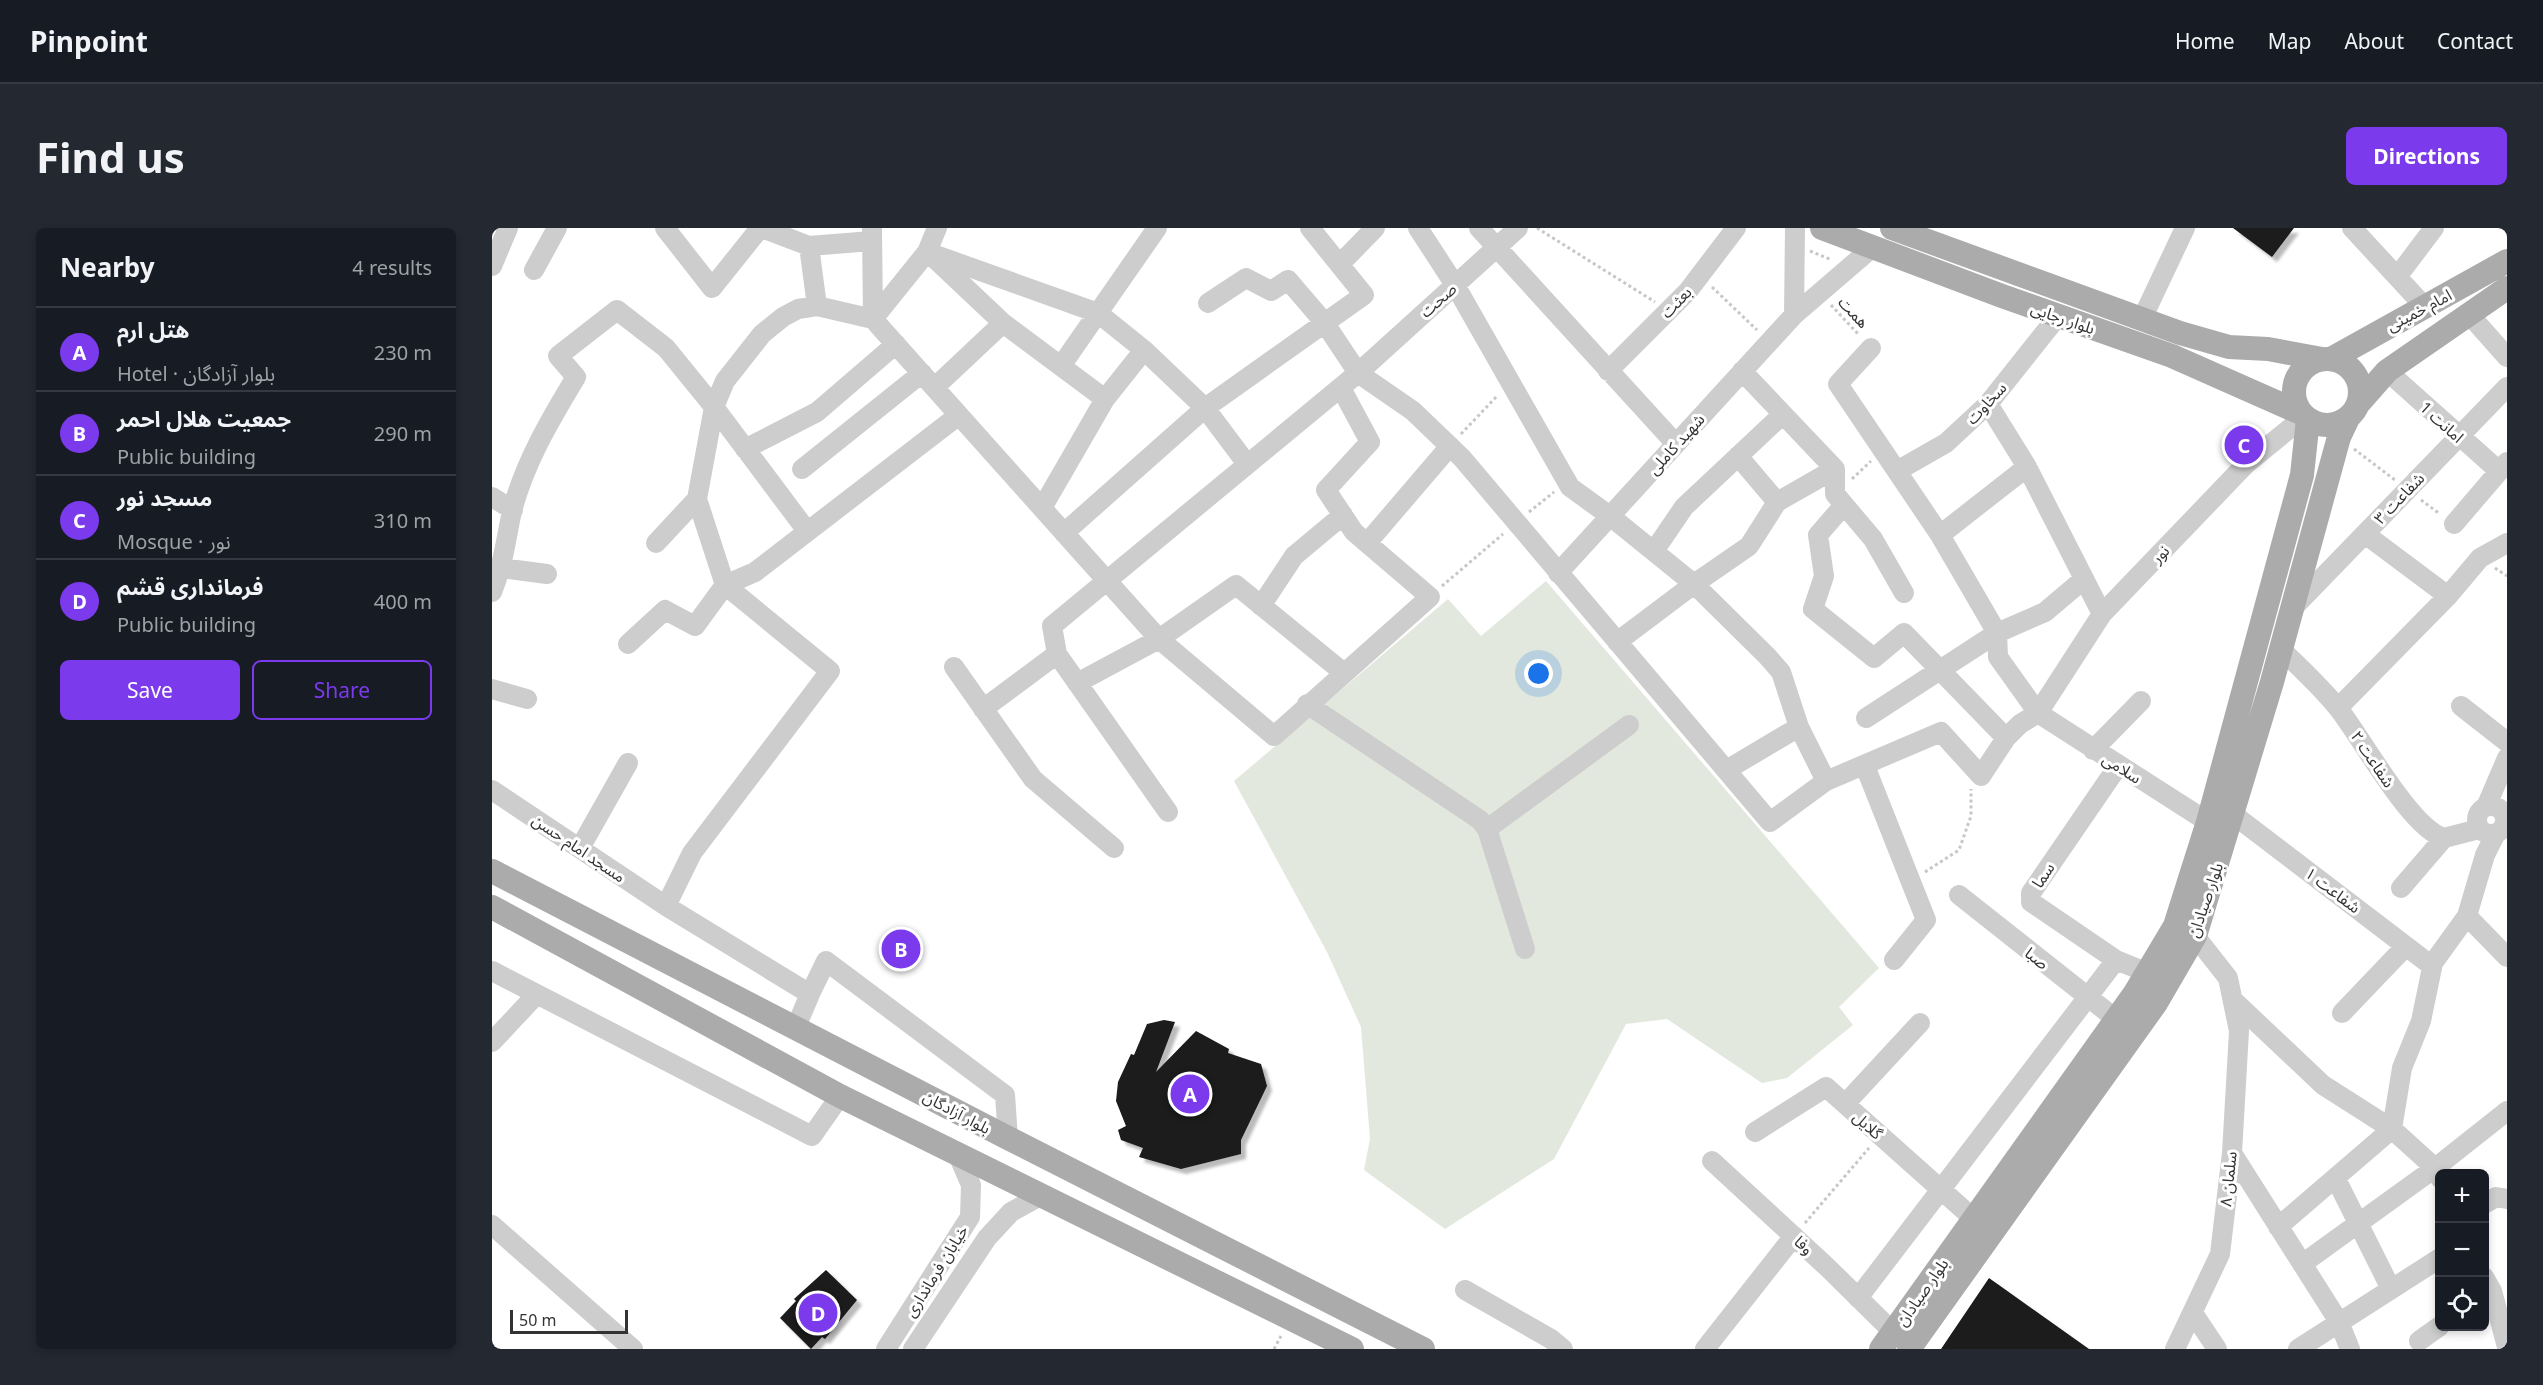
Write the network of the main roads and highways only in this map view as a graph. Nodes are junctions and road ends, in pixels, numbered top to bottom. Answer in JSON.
{"nodes":[{"id":1,"x":1822,"y":228,"type":"edge"},
{"id":2,"x":1892,"y":228,"type":"edge"},
{"id":3,"x":2507,"y":261,"type":"edge"},
{"id":4,"x":2507,"y":288,"type":"edge"},
{"id":5,"x":2326,"y":359,"type":"junction"},
{"id":6,"x":2353,"y":411,"type":"junction"},
{"id":7,"x":2305,"y":416,"type":"junction"},
{"id":8,"x":492,"y":871,"type":"edge"},
{"id":9,"x":492,"y":906,"type":"edge"},
{"id":10,"x":759,"y":1009,"type":"junction"},
{"id":11,"x":741,"y":1044,"type":"junction"},
{"id":12,"x":1375,"y":1325,"type":"junction"},
{"id":13,"x":1894,"y":1343,"type":"edge"},
{"id":14,"x":1352,"y":1349,"type":"edge"},
{"id":15,"x":1364,"y":1349,"type":"edge"},
{"id":16,"x":1423,"y":1349,"type":"edge"}],
"edges":[{"from":1,"to":7,"type":"main road","name":"بلوار رجایی"},
{"from":2,"to":5,"type":"main road","name":"بلوار رجایی"},
{"from":3,"to":5,"type":"main road","name":"امام خمینی"},
{"from":4,"to":6,"type":"main road","name":"امام خمینی"},
{"from":5,"to":6,"type":"main road"},
{"from":5,"to":7,"type":"main road"},
{"from":6,"to":7,"type":"main road"},
{"from":6,"to":13,"type":"main road","name":"بلوار صیادان"},
{"from":7,"to":13,"type":"main road","name":"بلوار صیادان"},
{"from":8,"to":10,"type":"main road","name":"بلوار آزادگان"},
{"from":9,"to":11,"type":"main road"},
{"from":10,"to":11,"type":"main road"},
{"from":10,"to":12,"type":"main road","name":"بلوار آزادگان"},
{"from":11,"to":14,"type":"main road"},
{"from":12,"to":15,"type":"main road"},
{"from":12,"to":16,"type":"main road","name":"بلوار آزادگان"}]}
